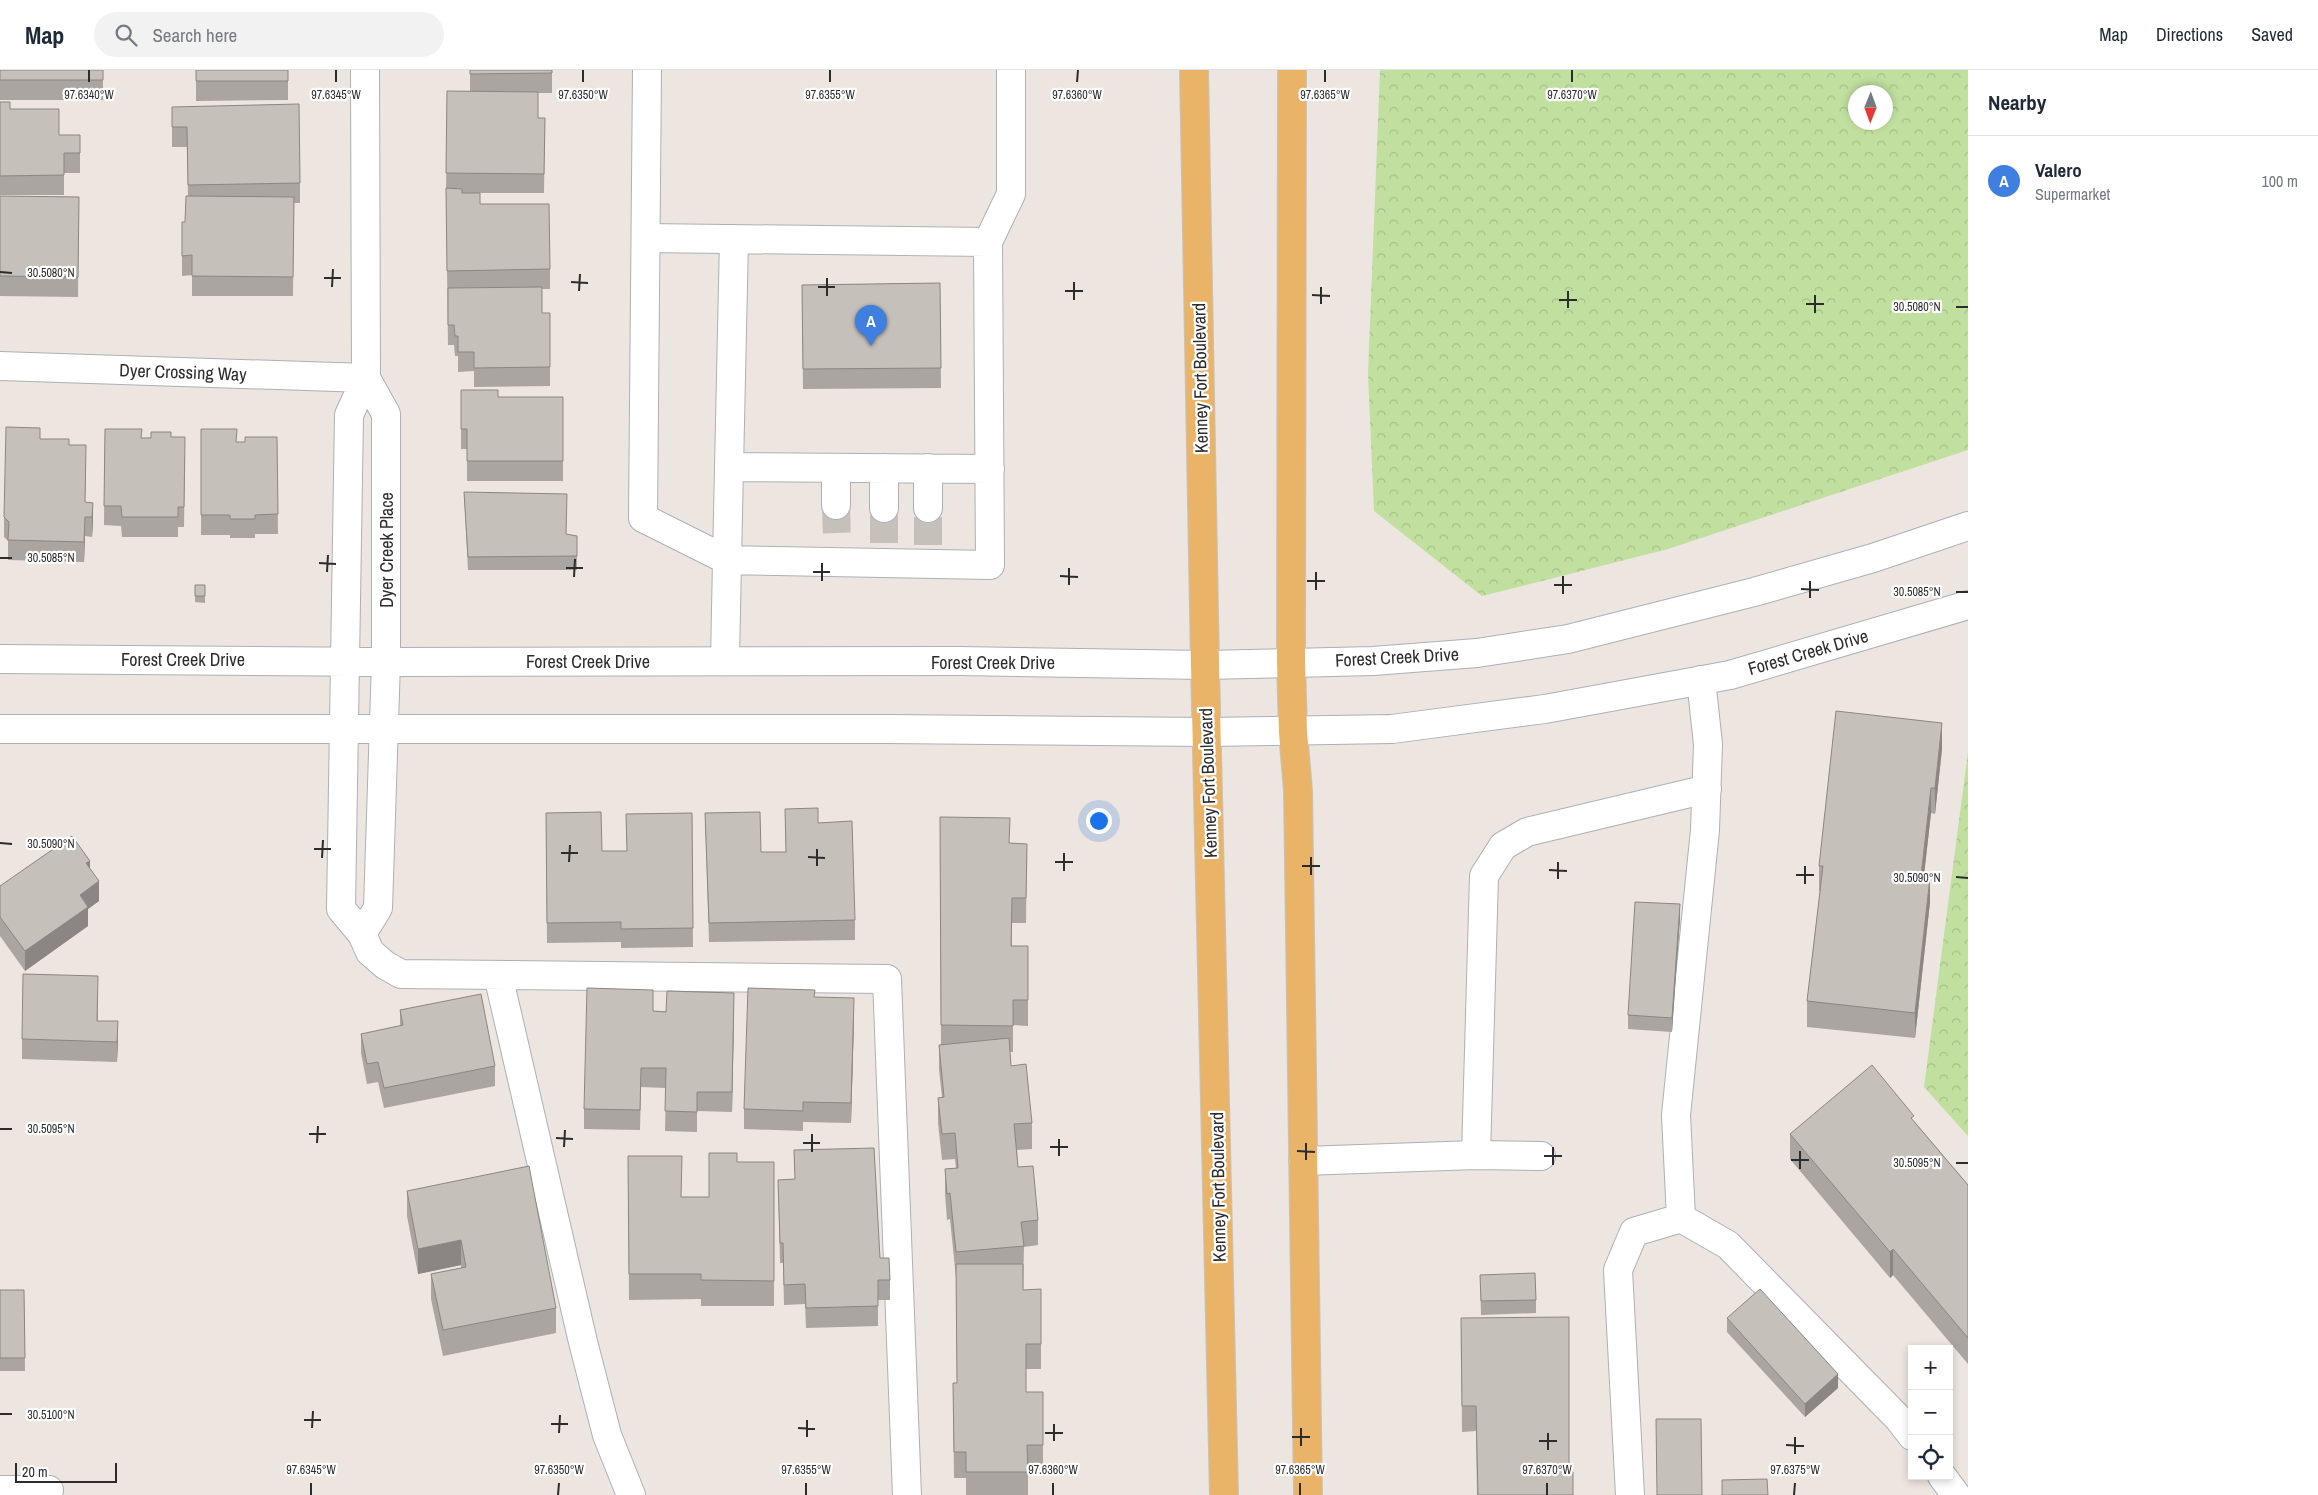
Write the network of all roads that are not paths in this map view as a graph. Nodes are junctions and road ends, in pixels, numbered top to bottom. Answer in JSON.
{"nodes":[{"id":1,"x":365,"y":70,"type":"edge"},
{"id":2,"x":647,"y":70,"type":"edge"},
{"id":3,"x":1011,"y":70,"type":"edge"},
{"id":4,"x":1194,"y":70,"type":"edge"},
{"id":5,"x":1292,"y":70,"type":"edge"},
{"id":6,"x":646,"y":238,"type":"junction"},
{"id":7,"x":734,"y":239,"type":"junction"},
{"id":8,"x":988,"y":242,"type":"junction"},
{"id":9,"x":0,"y":366,"type":"edge"},
{"id":10,"x":366,"y":378,"type":"junction"},
{"id":11,"x":729,"y":467,"type":"junction"},
{"id":12,"x":836,"y":468,"type":"junction"},
{"id":13,"x":884,"y":468,"type":"junction"},
{"id":14,"x":928,"y":468,"type":"junction"},
{"id":15,"x":990,"y":469,"type":"junction"},
{"id":16,"x":836,"y":505,"type":"tunnel mouth"},
{"id":17,"x":884,"y":508,"type":"tunnel mouth"},
{"id":18,"x":928,"y":508,"type":"tunnel mouth"},
{"id":19,"x":1968,"y":526,"type":"edge"},
{"id":20,"x":727,"y":560,"type":"junction"},
{"id":21,"x":1968,"y":605,"type":"edge"},
{"id":22,"x":0,"y":658,"type":"edge"},
{"id":23,"x":344,"y":660,"type":"junction"},
{"id":24,"x":725,"y":661,"type":"junction"},
{"id":25,"x":386,"y":662,"type":"junction"},
{"id":26,"x":1291,"y":662,"type":"junction"},
{"id":27,"x":1205,"y":664,"type":"junction"},
{"id":28,"x":1701,"y":680,"type":"junction"},
{"id":29,"x":344,"y":727,"type":"junction"},
{"id":30,"x":384,"y":727,"type":"junction"},
{"id":31,"x":0,"y":729,"type":"edge"},
{"id":32,"x":1206,"y":732,"type":"junction"},
{"id":33,"x":1292,"y":732,"type":"junction"},
{"id":34,"x":1707,"y":789,"type":"junction"},
{"id":35,"x":362,"y":934,"type":"junction"},
{"id":36,"x":498,"y":975,"type":"junction"},
{"id":37,"x":1476,"y":1154,"type":"junction"},
{"id":38,"x":1541,"y":1156,"type":"dead end"},
{"id":39,"x":1303,"y":1161,"type":"junction"},
{"id":40,"x":1682,"y":1218,"type":"junction"},
{"id":41,"x":1911,"y":1435,"type":"edge"},
{"id":42,"x":1945,"y":1480,"type":"edge"},
{"id":43,"x":0,"y":1490,"type":"edge"},
{"id":44,"x":49,"y":1490,"type":"dead end"},
{"id":45,"x":631,"y":1495,"type":"edge"},
{"id":46,"x":906,"y":1495,"type":"edge"},
{"id":47,"x":1224,"y":1495,"type":"edge"},
{"id":48,"x":1308,"y":1495,"type":"edge"},
{"id":49,"x":1630,"y":1495,"type":"edge"},
{"id":50,"x":1956,"y":1495,"type":"edge"}],
"edges":[{"from":1,"to":10,"type":"street","name":"Dyer Creek Place"},
{"from":2,"to":6,"type":"street"},
{"from":3,"to":8,"type":"street"},
{"from":4,"to":27,"type":"main road","name":"Kenney Fort Boulevard"},
{"from":5,"to":26,"type":"main road"},
{"from":6,"to":7,"type":"street"},
{"from":6,"to":20,"type":"street"},
{"from":7,"to":8,"type":"street"},
{"from":7,"to":11,"type":"street"},
{"from":8,"to":15,"type":"street"},
{"from":9,"to":10,"type":"street","name":"Dyer Crossing Way"},
{"from":10,"to":23,"type":"street","name":"Dyer Creek Place"},
{"from":10,"to":25,"type":"street","name":"Dyer Creek Place"},
{"from":11,"to":12,"type":"street"},
{"from":11,"to":20,"type":"street"},
{"from":12,"to":13,"type":"street"},
{"from":12,"to":16,"type":"street"},
{"from":13,"to":14,"type":"street"},
{"from":13,"to":17,"type":"street"},
{"from":14,"to":15,"type":"street"},
{"from":14,"to":18,"type":"street"},
{"from":15,"to":20,"type":"street"},
{"from":19,"to":26,"type":"street","name":"Forest Creek Drive"},
{"from":20,"to":24,"type":"street"},
{"from":21,"to":28,"type":"street","name":"Forest Creek Drive"},
{"from":22,"to":23,"type":"street","name":"Forest Creek Drive"},
{"from":23,"to":25,"type":"street","name":"Forest Creek Drive"},
{"from":23,"to":29,"type":"street","name":"Dyer Creek Place"},
{"from":24,"to":25,"type":"street","name":"Forest Creek Drive"},
{"from":24,"to":27,"type":"street","name":"Forest Creek Drive"},
{"from":25,"to":30,"type":"street","name":"Dyer Creek Place"},
{"from":26,"to":27,"type":"street","name":"Forest Creek Drive"},
{"from":26,"to":33,"type":"main road"},
{"from":27,"to":32,"type":"main road","name":"Kenney Fort Boulevard"},
{"from":28,"to":33,"type":"street","name":"Forest Creek Drive"},
{"from":28,"to":34,"type":"street"},
{"from":29,"to":30,"type":"street","name":"Forest Creek Drive"},
{"from":29,"to":31,"type":"street","name":"Forest Creek Drive"},
{"from":29,"to":35,"type":"street","name":"Dyer Creek Place"},
{"from":30,"to":32,"type":"street","name":"Forest Creek Drive"},
{"from":30,"to":35,"type":"street","name":"Dyer Creek Place"},
{"from":32,"to":33,"type":"street","name":"Forest Creek Drive"},
{"from":32,"to":47,"type":"main road","name":"Kenney Fort Boulevard"},
{"from":33,"to":39,"type":"main road"},
{"from":34,"to":37,"type":"street"},
{"from":34,"to":40,"type":"street"},
{"from":35,"to":36,"type":"street","name":"Dyer Creek Place"},
{"from":36,"to":45,"type":"street"},
{"from":36,"to":46,"type":"street","name":"Dyer Creek Place"},
{"from":37,"to":38,"type":"street"},
{"from":37,"to":39,"type":"street"},
{"from":39,"to":48,"type":"main road"},
{"from":40,"to":41,"type":"street"},
{"from":40,"to":49,"type":"street"},
{"from":42,"to":50,"type":"street"},
{"from":43,"to":44,"type":"street"}]}
